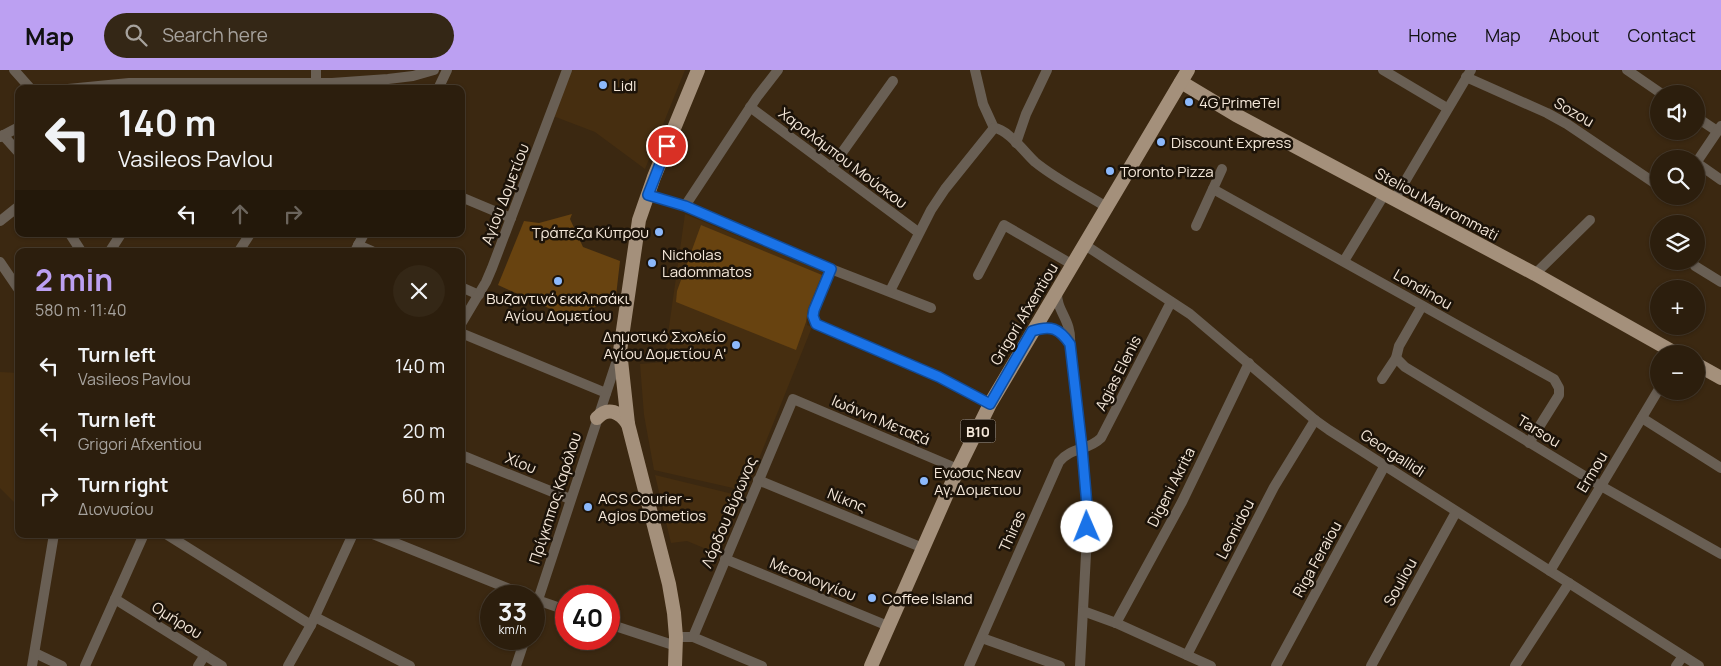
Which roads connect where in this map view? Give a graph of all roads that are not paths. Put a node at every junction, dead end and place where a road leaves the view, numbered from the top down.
1 (14, 70) edge
2 (316, 70) edge
3 (434, 70) edge
4 (447, 70) edge
5 (567, 70) edge
6 (698, 70) edge
7 (778, 70) edge
8 (975, 70) edge
9 (1047, 70) edge
10 (1382, 70) edge
11 (1627, 70) edge
12 (1468, 74) edge
13 (1185, 76) edge
14 (894, 81) dead end
15 (316, 83) junction
16 (27, 85) edge
17 (251, 85) edge
18 (327, 85) edge
19 (341, 85) edge
20 (440, 85) edge
21 (1650, 86) edge
22 (750, 107) junction
23 (1447, 108) junction
24 (1705, 122) edge
25 (994, 128) junction
26 (15, 129) edge
27 (1719, 129) edge
28 (1, 136) edge
29 (1016, 143) junction
30 (15, 149) edge
31 (1705, 150) edge
32 (831, 168) junction
33 (1222, 169) dead end
34 (1705, 169) edge
35 (1650, 180) edge
36 (1721, 180) edge
37 (1213, 189) junction
38 (648, 195) junction
39 (1389, 197) junction
40 (465, 199) edge
41 (685, 206) junction
42 (1108, 208) junction
43 (15, 209) edge
44 (511, 218) junction
45 (1590, 220) dead end
46 (0, 221) edge
47 (1196, 226) dead end
48 (918, 232) junction
49 (72, 237) edge
50 (120, 237) edge
51 (248, 237) edge
52 (362, 237) edge
53 (1084, 245) junction
54 (79, 248) edge
55 (112, 248) edge
56 (241, 248) edge
57 (356, 248) edge
58 (1344, 261) junction
59 (0, 262) edge
60 (1073, 264) junction
61 (831, 269) junction
62 (1702, 270) edge
63 (1535, 274) junction
64 (978, 275) dead end
65 (1721, 282) edge
66 (15, 284) edge
67 (465, 290) edge
68 (1057, 290) junction
69 (890, 291) junction
70 (479, 295) junction
71 (1171, 302) junction
72 (1422, 306) junction
73 (931, 308) dead end
74 (465, 318) edge
75 (1032, 331) junction
76 (465, 335) edge
77 (1070, 344) junction
78 (1662, 345) edge
79 (620, 351) junction
80 (1396, 358) junction
81 (1248, 363) junction
82 (1705, 369) edge
83 (1721, 378) edge
84 (1382, 379) dead end
85 (606, 393) junction
86 (792, 399) joint
87 (1653, 400) edge
88 (990, 404) junction
89 (597, 418) junction
90 (1642, 418) junction
91 (1315, 420) junction
92 (628, 424) junction
93 (1529, 443) junction
94 (1082, 448) junction
95 (465, 457) edge
96 (1385, 465) junction
97 (1721, 468) edge
98 (958, 469) junction
99 (758, 480) junction
100 (1601, 486) junction
101 (570, 499) junction
102 (1456, 512) junction
103 (53, 538) edge
104 (142, 538) edge
105 (178, 538) edge
106 (351, 538) edge
107 (383, 538) edge
108 (923, 548) junction
109 (1721, 554) edge
110 (725, 559) junction
111 (1550, 571) junction
112 (1568, 583) junction
113 (500, 585) edge
114 (541, 585) edge
115 (115, 599) junction
116 (1084, 611) junction
117 (313, 621) junction
118 (1116, 623) junction
119 (888, 626) junction
120 (620, 627) edge
121 (693, 637) junction
122 (982, 638) junction
123 (676, 641) junction
124 (521, 650) edge
125 (34, 653) junction
126 (205, 655) junction
127 (1187, 655) junction
128 (1683, 656) junction
129 (32, 666) edge
130 (62, 666) edge
131 (85, 666) edge
132 (198, 666) edge
133 (222, 666) edge
134 (288, 666) edge
135 (409, 666) edge
136 (516, 666) edge
137 (675, 666) edge
138 (762, 666) edge
139 (871, 666) edge
140 (969, 666) edge
141 (1060, 666) edge
142 (1080, 666) edge
143 (1211, 666) edge
144 (1276, 666) edge
145 (1371, 666) edge
146 (1515, 666) edge
147 (1676, 666) edge
148 (1699, 666) edge

1 - 16 street
2 - 15 street
3 - 19 street
4 - 20 street
5 - 44 street, Αγίου Δομετίου
6 - 38 main road
7 - 22 street
8 - 25 street
9 - 29 street
10 - 23 street
11 - 21 street
12 - 23 street
12 - 35 street, Sozou
13 - 39 main road, Steliou Mavrommati
13 - 42 main road, Grigori Afxentiou / B10
14 - 32 street
15 - 17 street
15 - 18 street
22 - 32 street, Χαραλάμπου Μούσκου
22 - 41 street
23 - 39 street
24 - 27 street
25 - 29 street
25 - 48 street
26 - 28 street
27 - 31 street
28 - 30 street
29 - 42 street
32 - 48 street, Χαραλάμπου Μούσκου
33 - 37 street
34 - 36 street
37 - 47 street
37 - 58 street, Londinou
38 - 41 street
38 - 79 main road
39 - 58 street
39 - 63 main road, Steliou Mavrommati
40 - 44 street
41 - 61 street
42 - 53 main road, Grigori Afxentiou / B10
43 - 46 street
44 - 70 street, Αγίου Δομετίου
45 - 63 street
48 - 69 street
49 - 54 street
50 - 55 street
51 - 56 street
52 - 57 street
53 - 60 main road, Grigori Afxentiou / B10
53 - 71 street, Georgallidi
58 - 72 street, Londinou
59 - 66 street
60 - 64 street
60 - 68 main road, Grigori Afxentiou / B10
61 - 69 street
61 - 88 street
62 - 65 street
63 - 78 main road, Steliou Mavrommati
67 - 70 street
68 - 75 main road, Grigori Afxentiou / B10
68 - 77 street
69 - 73 street
70 - 74 street, Αγίου Δομετίου
71 - 81 street, Georgallidi
71 - 94 street, Agias Elenis
72 - 80 street
72 - 93 street, Londinou
75 - 77 street
75 - 88 main road, Grigori Afxentiou / B10
76 - 85 street
77 - 94 street
79 - 85 street, Πρίγκηπος Καρόλου
79 - 92 main road
80 - 84 street
80 - 93 street, Tarsou
81 - 91 street, Georgallidi
81 - 118 street, Digeni Akrita
82 - 83 main road
85 - 89 street, Πρίγκηπος Καρόλου
86 - 98 street, Ιωάννη Μεταξά
86 - 99 street, Λόρδου Βύρωνος
87 - 90 street, Ermou
88 - 98 main road, Grigori Afxentiou / B10
89 - 92 main road
89 - 101 street, Πρίγκηπος Καρόλου
90 - 97 street
90 - 100 street, Ermou
91 - 96 street, Georgallidi
91 - 127 street, Leonidou
92 - 123 main road
93 - 100 street, Tarsou
94 - 116 street
94 - 122 street, Thiras
95 - 101 street, Χίου
96 - 102 street, Georgallidi
96 - 144 street, Riga Feraiou
98 - 108 main road, Grigori Afxentiou / B10
99 - 108 street, Νίκης
99 - 110 street, Λόρδου Βύρωνος
100 - 109 street, Tarsou
100 - 111 street, Ermou
101 - 114 street, Πρίγκηπος Καρόλου
102 - 111 street, Georgallidi
102 - 145 street, Souliou
103 - 125 street
104 - 115 street
105 - 117 street
106 - 117 street
107 - 113 street
108 - 119 main road, Grigori Afxentiou / B10
110 - 119 street, Μεσολογγίου
110 - 121 street, Λόρδου Βύρωνος
111 - 112 street, Georgallidi
112 - 128 street, Georgallidi
112 - 146 street
115 - 126 street, Ομήρου
115 - 131 street
116 - 118 street
116 - 142 street
117 - 134 street
117 - 135 street
118 - 127 street
119 - 139 main road, Grigori Afxentiou / B10
120 - 123 street
121 - 123 street
121 - 138 street
122 - 140 street, Thiras
122 - 141 street
123 - 137 main road
124 - 136 street
125 - 129 street
125 - 130 street
126 - 132 street
126 - 133 street, Ομήρου
127 - 143 street
128 - 147 street
128 - 148 street, Georgallidi

